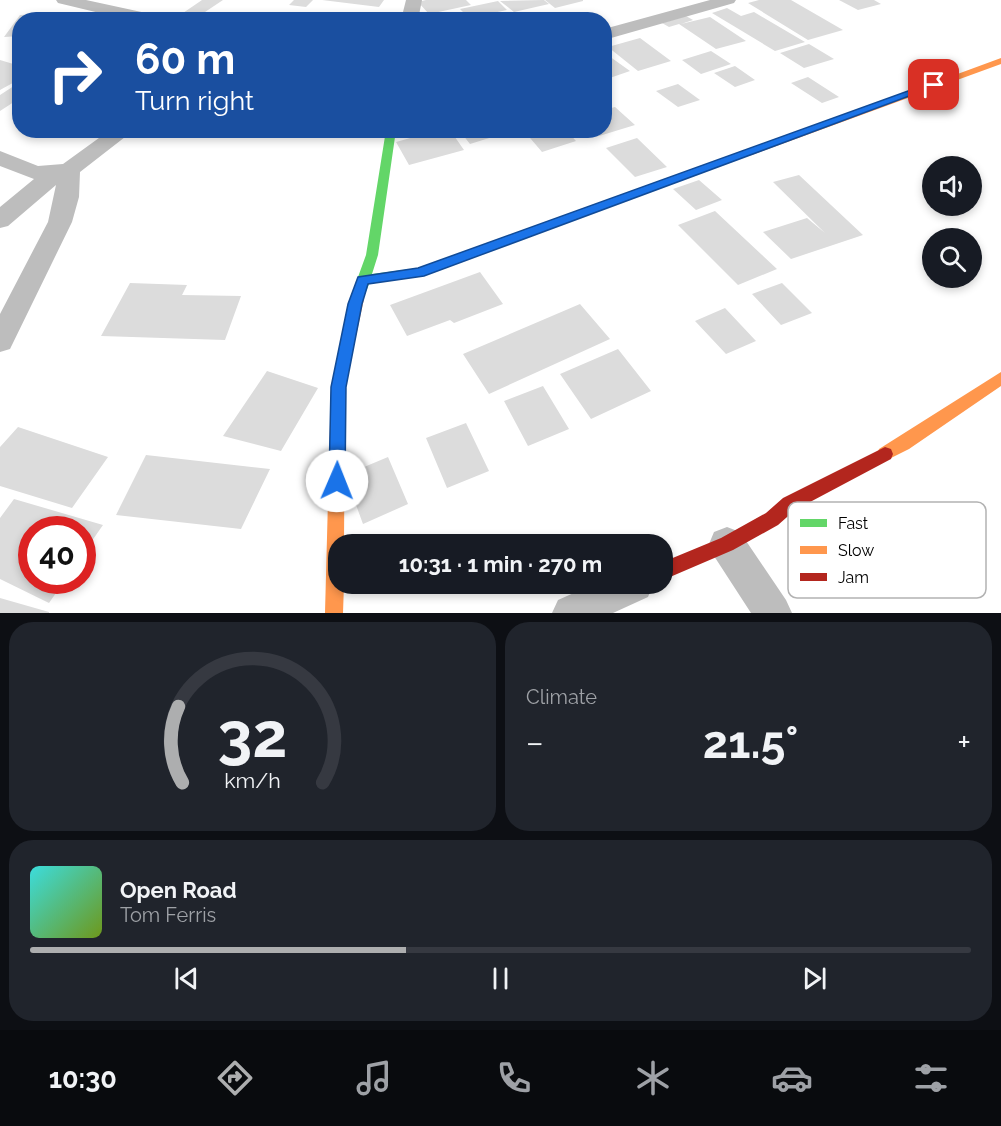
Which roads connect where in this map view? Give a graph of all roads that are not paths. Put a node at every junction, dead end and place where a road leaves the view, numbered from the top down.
1 (64, 0) edge
2 (728, 0) edge
3 (118, 12) edge
4 (612, 32) edge
5 (1001, 61) edge
6 (113, 138) edge
7 (390, 138) edge
8 (0, 159) edge
9 (69, 170) junction
10 (38, 180) junction
11 (0, 220) edge
12 (363, 280) junction
13 (0, 340) edge
14 (1001, 378) edge
15 (793, 502) edge
16 (788, 505) edge
17 (727, 544) junction
18 (673, 567) edge
19 (613, 594) edge
20 (334, 613) edge
21 (571, 613) edge
22 (773, 613) edge

1 - 3 street
2 - 4 street
5 - 12 street
6 - 9 street
7 - 12 street
8 - 10 street
9 - 10 street
9 - 13 street
10 - 11 street
12 - 20 street
14 - 15 street
16 - 17 street
17 - 18 street
17 - 22 street
19 - 21 street

